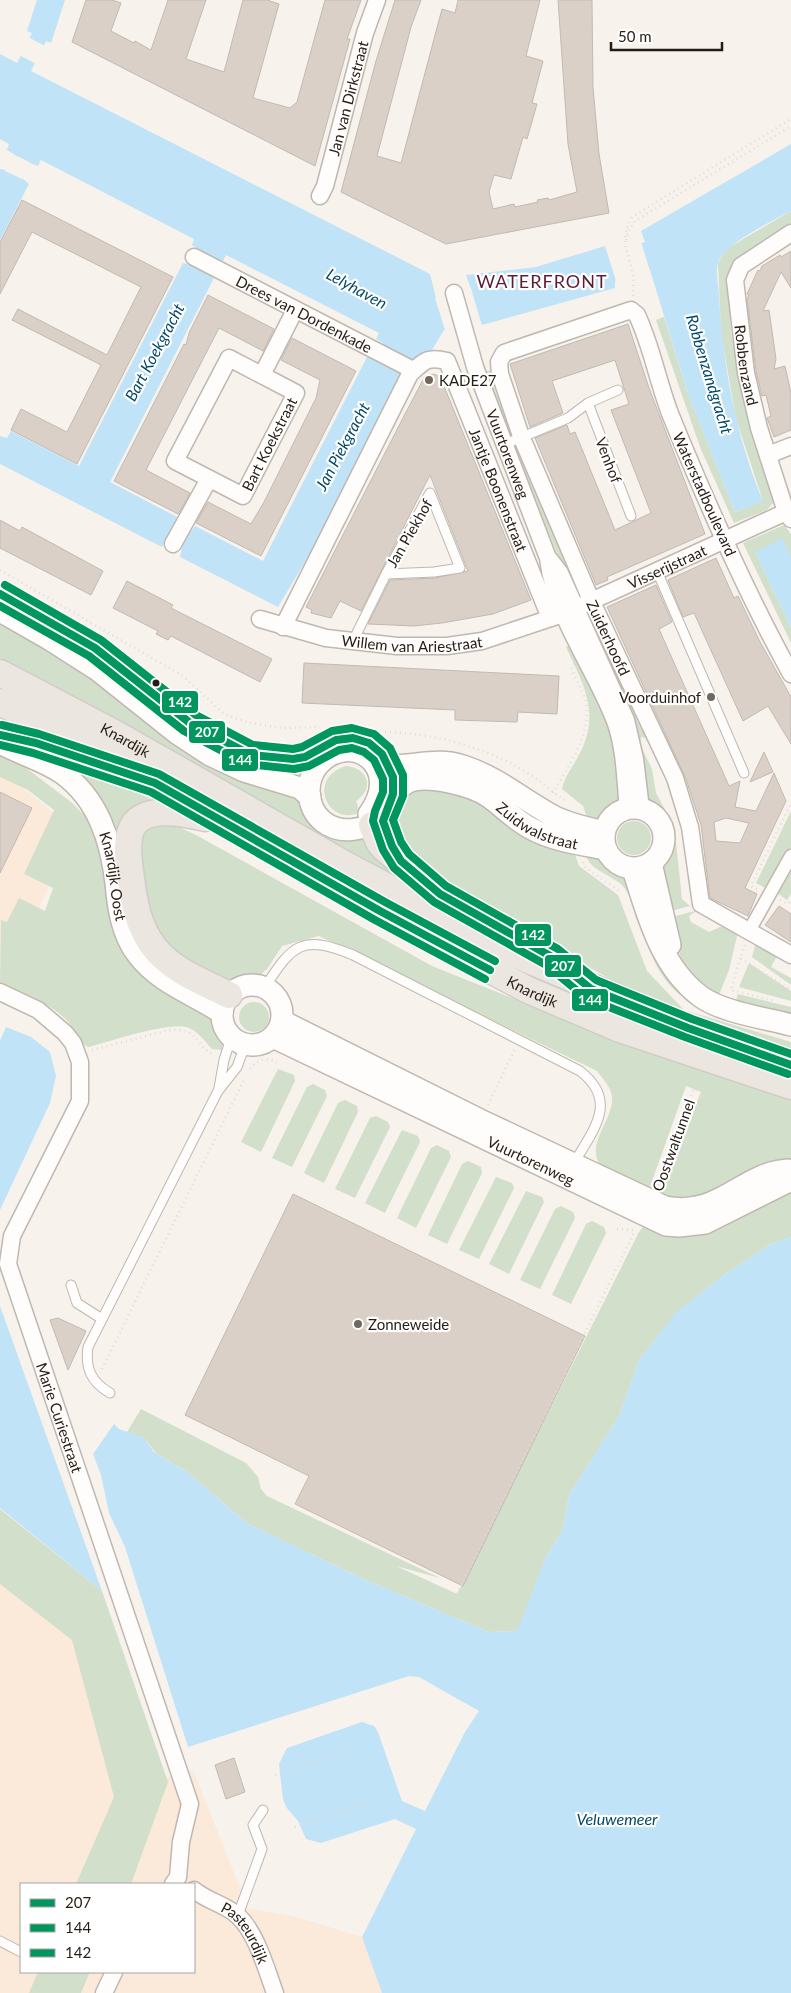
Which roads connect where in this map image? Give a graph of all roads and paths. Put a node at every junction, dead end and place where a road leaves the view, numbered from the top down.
1 (377, 0) edge
2 (791, 119) edge
3 (791, 126) edge
4 (320, 196) dead end
5 (791, 233) edge
6 (624, 247) junction
7 (194, 257) dead end
8 (454, 293) dead end
9 (296, 310) junction
10 (631, 310) junction
11 (413, 370) junction
12 (262, 375) junction
13 (618, 390) dead end
14 (588, 403) junction
15 (521, 436) junction
16 (505, 444) junction
17 (791, 446) edge
18 (768, 455) junction
19 (209, 479) junction
20 (631, 516) dead end
21 (789, 516) edge
22 (725, 541) junction
23 (173, 544) dead end
24 (0, 570) edge
25 (657, 571) junction
26 (386, 574) junction
27 (0, 594) edge
28 (591, 600) junction
29 (0, 611) edge
30 (563, 613) junction
31 (260, 619) dead end
32 (283, 627) junction
33 (354, 641) junction
34 (567, 659) dead end
35 (0, 673) edge
36 (791, 674) edge
37 (0, 702) edge
38 (324, 727) dead end
39 (379, 732) dead end
40 (0, 735) edge
41 (0, 743) edge
42 (317, 757) junction
43 (382, 762) junction
44 (744, 773) dead end
45 (155, 783) junction
46 (310, 797) junction
47 (634, 809) junction
48 (383, 811) junction
49 (223, 822) junction
50 (604, 840) junction
51 (791, 856) edge
52 (642, 866) junction
53 (749, 931) junction
54 (791, 955) edge
55 (740, 958) junction
56 (265, 987) junction
57 (591, 989) junction
58 (791, 990) edge
59 (0, 992) edge
60 (783, 1003) dead end
61 (226, 1004) junction
62 (791, 1025) edge
63 (278, 1029) junction
64 (238, 1041) junction
65 (520, 1041) junction
66 (78, 1053) junction
67 (224, 1060) junction
68 (277, 1062) dead end
69 (791, 1065) edge
70 (237, 1066) junction
71 (248, 1070) junction
72 (791, 1086) edge
73 (694, 1088) dead end
74 (218, 1091) junction
75 (480, 1120) junction
76 (791, 1170) edge
77 (570, 1171) junction
78 (791, 1180) edge
79 (652, 1202) junction
80 (635, 1231) dead end
81 (71, 1284) dead end
82 (102, 1319) junction
83 (95, 1382) junction
84 (110, 1393) dead end
85 (457, 1594) dead end
86 (362, 1747) dead end
87 (275, 1775) dead end
88 (377, 1800) dead end
89 (263, 1810) dead end
90 (295, 1826) dead end
91 (179, 1882) edge
92 (195, 1891) edge
93 (238, 1915) junction
94 (0, 1941) edge
95 (20, 1951) edge
96 (114, 1973) edge
97 (104, 1993) edge
98 (275, 1993) edge

1 - 4 street, Jan van Dirkstraat
2 - 6 path
3 - 6 path
5 - 18 street, Robbenzand
6 - 10 path
7 - 9 street, Drees van Dordenkade
8 - 16 street, Vuurtorenweg
9 - 11 street, Drees van Dordenkade
9 - 12 street
10 - 15 street
10 - 22 street, Waterstadboulevard
11 - 30 street, Jantje Boonenstraat
11 - 32 street
12 - 19 street, Bart Koekstraat
12 - 19 street, Bart Koekstraat
13 - 14 lane
14 - 15 lane
14 - 20 lane, Venhof
15 - 16 lane
15 - 28 street, Zuiderhoofd
16 - 30 street, Vuurtorenweg
17 - 18 street
18 - 21 street, Robbenzand
19 - 23 street
21 - 22 street, Visserijstraat
22 - 25 street, Visserijstraat
22 - 36 street, Waterstadboulevard
24 - 38 path
25 - 28 street, Visserijstraat
25 - 44 lane
26 - 26 lane, Jan Piekhof
26 - 33 lane, Jan Piekhof
27 - 42 street
28 - 30 street, Visserijstraat
28 - 53 street, Zuiderhoofd
29 - 46 street
30 - 33 street, Willem van Ariestraat
30 - 47 street, Vuurtorenweg
31 - 32 street, Willem van Ariestraat
32 - 33 street, Willem van Ariestraat
34 - 39 path
35 - 57 main road, Knardijk
37 - 45 main road, Knardijk
40 - 45 main road
41 - 61 street, Knardijk Oost
42 - 43 street
42 - 46 street
43 - 48 street
43 - 48 street
43 - 50 street, Zuidwalstraat
45 - 49 main road, Knardijk
46 - 48 street, Zuidwalstraat
47 - 50 street
47 - 52 street
48 - 50 street, Zuidwalstraat
48 - 57 main road
49 - 61 main road
49 - 72 main road, Knardijk
50 - 52 street
51 - 53 street
52 - 62 street
53 - 54 street
53 - 55 path
55 - 58 path
55 - 60 path
56 - 61 street
56 - 63 street
56 - 65 lane
57 - 69 main road, Knardijk
59 - 66 street
61 - 64 street
63 - 64 street
63 - 75 street, Vuurtorenweg
63 - 77 street, Vuurtorenweg
64 - 67 lane
64 - 70 lane
65 - 75 path
65 - 77 lane
66 - 67 path
66 - 91 street, Marie Curiestraat
67 - 74 lane
68 - 71 path
70 - 71 path
70 - 74 lane
71 - 83 path
73 - 79 path, Oostwaltunnel
74 - 82 lane
75 - 77 street, Vuurtorenweg
76 - 79 street, Vuurtorenweg
77 - 78 street, Vuurtorenweg
77 - 79 street, Vuurtorenweg
80 - 85 path
81 - 82 lane
82 - 83 lane
83 - 84 lane
86 - 87 path
88 - 90 path
89 - 93 lane
92 - 93 street, Pasteurdijk
93 - 98 street, Pasteurdijk
94 - 95 lane
96 - 97 street

